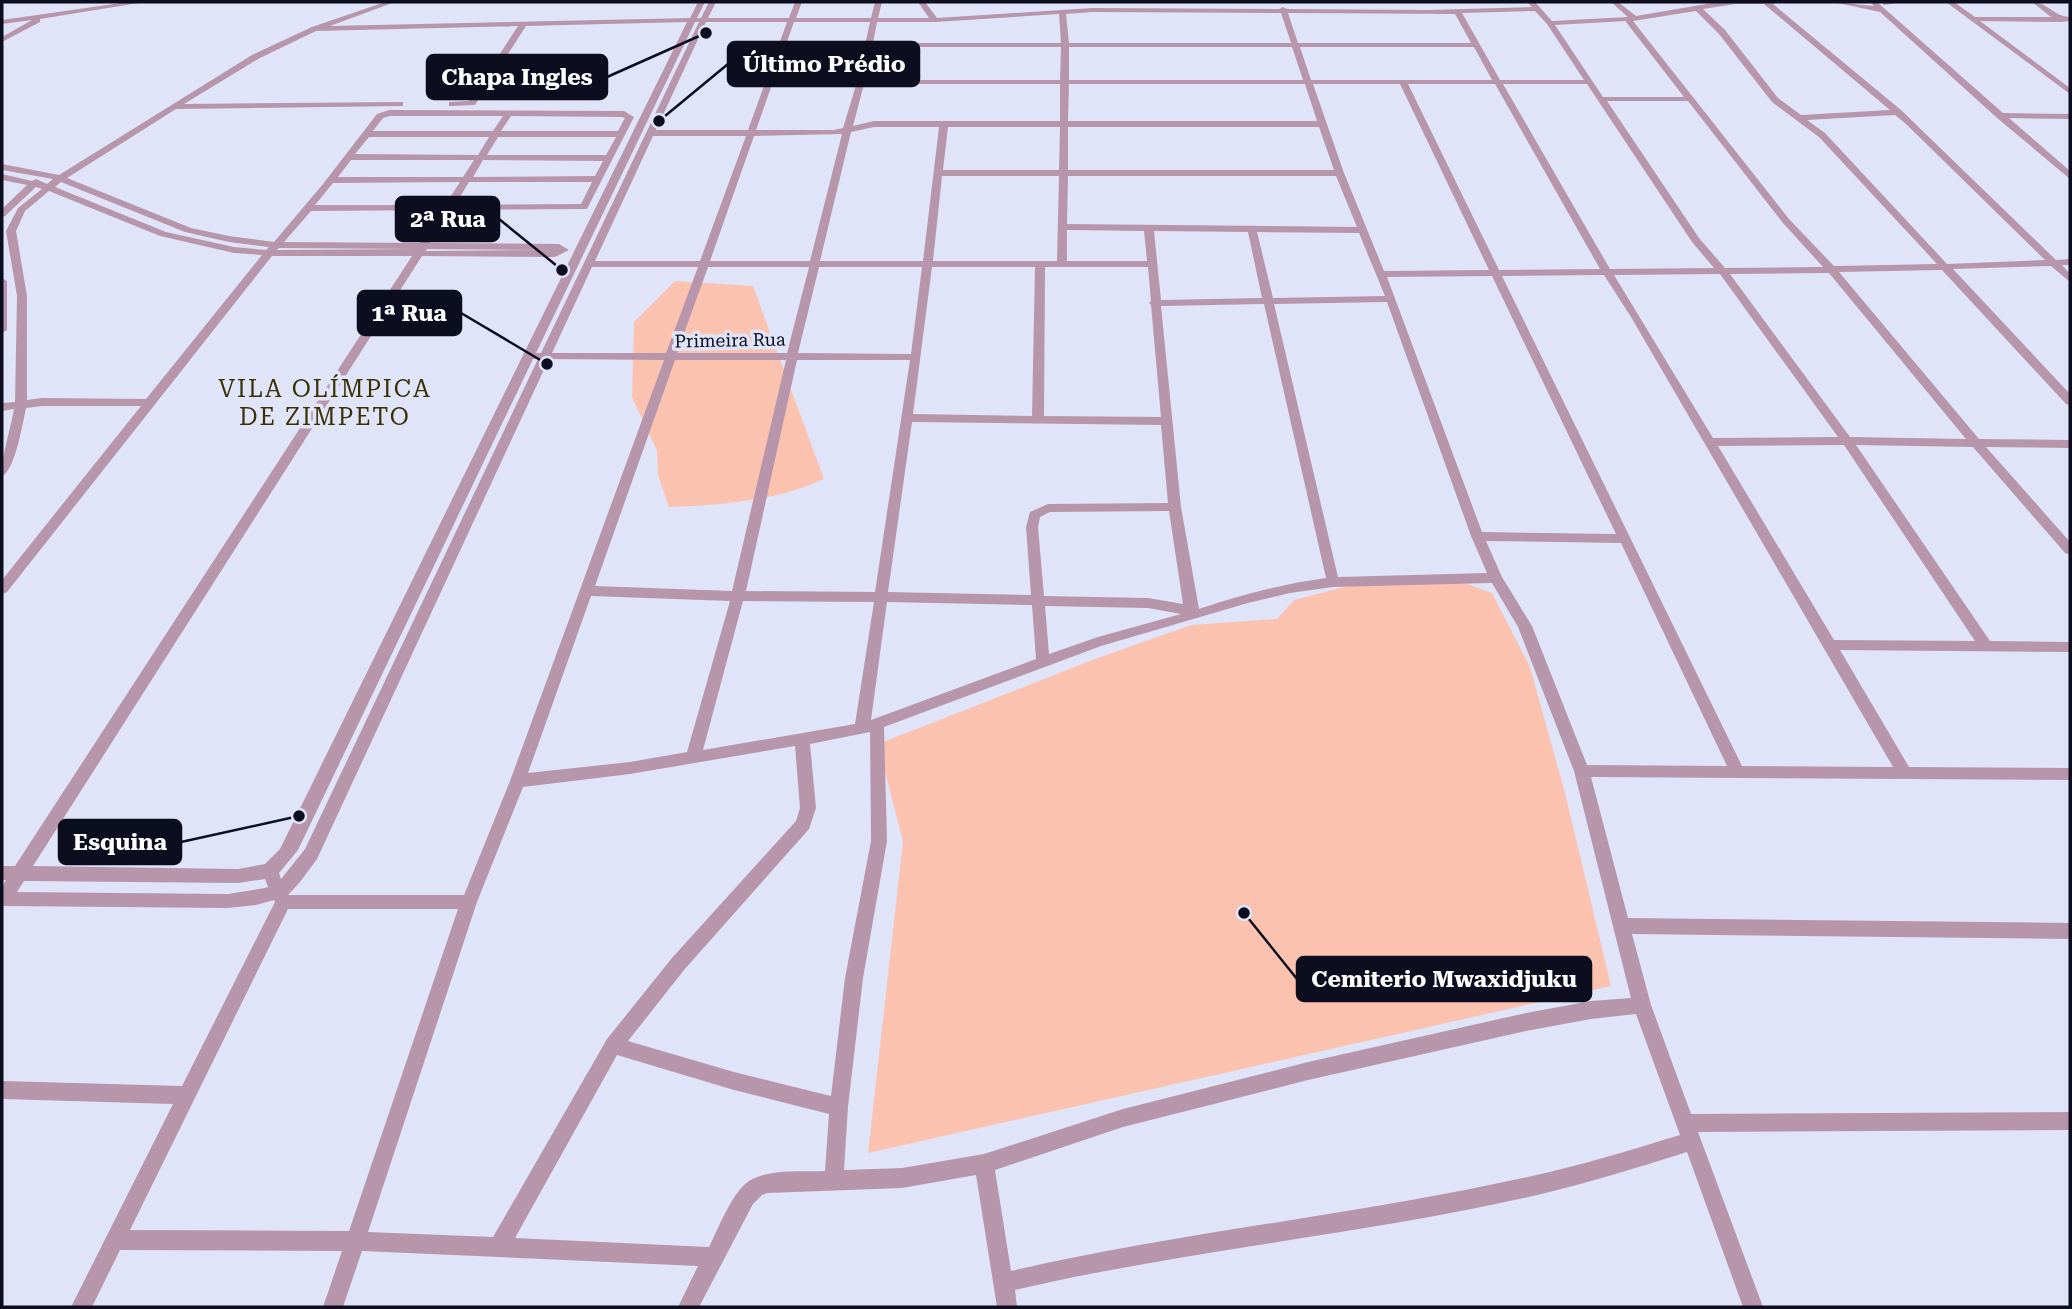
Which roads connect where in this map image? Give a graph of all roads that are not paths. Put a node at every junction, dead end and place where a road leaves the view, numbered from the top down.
1 (141, 2) edge
2 (373, 2) edge
3 (391, 2) edge
4 (701, 2) edge
5 (712, 2) edge
6 (798, 2) edge
7 (878, 2) edge
8 (921, 2) edge
9 (1333, 2) edge
10 (1389, 2) edge
11 (1422, 2) edge
12 (1614, 2) edge
13 (1662, 2) edge
14 (1720, 2) edge
15 (1766, 2) edge
16 (1773, 2) edge
17 (1836, 2) edge
18 (1900, 2) edge
19 (1950, 2) edge
20 (2035, 2) edge
21 (1304, 4) edge
22 (1881, 4) edge
23 (1534, 5) edge
24 (1090, 6) edge
25 (1181, 6) edge
26 (1245, 6) edge
27 (1283, 9) junction
28 (1698, 9) junction
29 (1062, 11) junction
30 (1457, 11) junction
31 (1681, 11) junction
32 (1395, 12) junction
33 (1429, 12) junction
34 (41, 16) junction
35 (1631, 19) junction
36 (1975, 19) junction
37 (2059, 19) junction
38 (2070, 19) edge
39 (692, 20) junction
40 (704, 20) junction
41 (934, 20) junction
42 (792, 21) junction
43 (2, 22) edge
44 (875, 22) junction
45 (1550, 23) junction
46 (523, 25) junction
47 (2070, 27) edge
48 (315, 29) junction
49 (2, 40) edge
50 (1065, 44) junction
51 (1294, 44) junction
52 (1476, 44) junction
53 (869, 45) junction
54 (1064, 81) junction
55 (862, 82) junction
56 (1309, 82) junction
57 (1403, 82) junction
58 (1497, 82) junction
59 (1589, 82) junction
60 (2070, 92) edge
61 (1602, 99) junction
62 (1690, 99) junction
63 (173, 107) junction
64 (509, 113) junction
65 (1898, 113) junction
66 (1999, 115) junction
67 (2070, 116) edge
68 (1798, 118) junction
69 (1065, 123) junction
70 (944, 124) junction
71 (1323, 124) junction
72 (847, 131) junction
73 (650, 133) junction
74 (366, 134) junction
75 (495, 134) junction
76 (623, 134) junction
77 (752, 134) junction
78 (348, 157) junction
79 (610, 158) junction
80 (479, 159) junction
81 (2, 167) edge
82 (940, 173) junction
83 (1062, 173) junction
84 (1339, 173) junction
85 (2070, 176) edge
86 (2, 177) edge
87 (60, 178) junction
88 (600, 179) junction
89 (332, 180) junction
90 (465, 180) junction
91 (47, 181) junction
92 (33, 184) junction
93 (306, 208) junction
94 (447, 208) junction
95 (2, 215) edge
96 (1063, 227) junction
97 (1149, 229) junction
98 (1252, 230) junction
99 (1362, 230) junction
100 (273, 249) junction
101 (419, 251) junction
102 (2053, 262) junction
103 (2070, 262) edge
104 (705, 263) junction
105 (816, 263) junction
106 (587, 264) junction
107 (926, 264) junction
108 (1150, 264) junction
109 (1041, 265) junction
110 (1062, 265) junction
111 (1947, 267) junction
112 (1831, 269) junction
113 (1722, 270) junction
114 (1608, 272) junction
115 (1381, 274) junction
116 (1496, 274) junction
117 (2070, 279) edge
118 (2, 281) edge
119 (1391, 299) junction
120 (1154, 303) junction
121 (1268, 303) junction
122 (2, 330) edge
123 (528, 355) junction
124 (544, 356) junction
125 (792, 356) junction
126 (916, 357) junction
127 (670, 358) junction
128 (2070, 401) edge
129 (151, 402) junction
130 (22, 403) junction
131 (2, 407) edge
132 (907, 418) junction
133 (1038, 419) junction
134 (1167, 421) junction
135 (1847, 441) junction
136 (1710, 442) junction
137 (1977, 444) junction
138 (2070, 444) edge
139 (2, 472) edge
140 (1175, 507) junction
141 (2064, 535) edge
142 (1477, 536) junction
143 (1625, 539) junction
144 (2070, 550) edge
145 (1496, 578) junction
146 (1333, 582) junction
147 (2, 589) edge
148 (588, 592) junction
149 (738, 596) junction
150 (881, 597) junction
151 (1037, 599) junction
152 (1193, 614) junction
153 (1829, 645) junction
154 (1986, 645) junction
155 (2070, 647) edge
156 (1044, 664) junction
157 (870, 727) junction
158 (802, 740) junction
159 (693, 758) junction
160 (1582, 771) junction
161 (1738, 772) junction
162 (1905, 773) junction
163 (2070, 774) edge
164 (518, 781) junction
165 (270, 871) junction
166 (2, 873) edge
167 (18, 873) junction
168 (281, 897) junction
169 (2, 899) edge
170 (469, 902) junction
171 (1623, 926) junction
172 (2070, 931) edge
173 (1642, 1005) junction
174 (613, 1045) junction
175 (2, 1090) edge
176 (187, 1095) junction
177 (839, 1107) junction
178 (2070, 1121) edge
179 (1690, 1132) junction
180 (984, 1164) junction
181 (834, 1181) junction
182 (114, 1240) junction
183 (355, 1241) junction
184 (499, 1247) junction
185 (716, 1257) junction
186 (1002, 1283) junction
187 (81, 1307) edge
188 (333, 1307) edge
189 (688, 1307) edge
190 (1007, 1307) edge
191 (1753, 1307) edge

1 - 34 street
2 - 91 street
3 - 48 street
4 - 39 street
5 - 40 street
6 - 42 street
7 - 44 street
8 - 41 street
9 - 21 street
10 - 32 street
11 - 33 street
12 - 35 street
13 - 31 street
14 - 15 street
14 - 28 street
15 - 16 street
15 - 65 street
17 - 22 street
18 - 22 street
19 - 36 street
20 - 37 street
21 - 27 street
21 - 32 street
22 - 66 street
23 - 30 street
23 - 45 street
24 - 25 street
24 - 29 street
25 - 26 street
26 - 27 street
27 - 51 street
28 - 31 street
28 - 68 street
29 - 41 street
29 - 50 street
30 - 33 street
30 - 52 street
31 - 35 street
32 - 33 street
34 - 43 street
34 - 49 street
35 - 45 street
35 - 62 street
36 - 37 street
36 - 60 street
37 - 38 street
37 - 47 street
39 - 40 street
39 - 46 street
39 - 123 street
40 - 42 street
40 - 73 street
41 - 44 street
42 - 44 street
42 - 77 street
44 - 53 street
45 - 59 street
46 - 48 street
46 - 63 street
48 - 63 street
50 - 51 street
50 - 53 street
50 - 54 street
51 - 52 street
51 - 56 street
52 - 58 street
53 - 55 street
54 - 55 street
54 - 56 street
54 - 69 street
55 - 72 street
56 - 57 street
56 - 71 street
57 - 58 street
57 - 116 street
58 - 59 street
58 - 114 street
59 - 61 street
61 - 62 street
61 - 113 street
62 - 112 street
63 - 87 street
64 - 74 street
64 - 75 street
64 - 76 street
65 - 68 street
65 - 102 street
66 - 67 street
66 - 85 street
68 - 111 street
69 - 70 street
69 - 71 street
69 - 83 street
70 - 72 street
70 - 82 street
71 - 84 street
72 - 77 street
72 - 105 street
73 - 77 street
73 - 106 street
74 - 75 street
74 - 78 street
75 - 76 street
75 - 80 street
76 - 79 street
77 - 104 street
78 - 80 street
78 - 89 street
79 - 80 street
79 - 88 street
80 - 90 street
81 - 91 street
82 - 83 street
82 - 107 street
83 - 84 street
83 - 96 street
84 - 99 street
86 - 92 street
87 - 91 street
87 - 100 street
88 - 90 street
88 - 94 street
89 - 90 street
89 - 93 street
90 - 94 street
91 - 92 street
91 - 100 street
91 - 130 street
92 - 95 street
93 - 94 street
93 - 100 street
94 - 101 street
96 - 97 street
96 - 110 street
97 - 98 street
97 - 108 street
98 - 99 street
98 - 121 street
99 - 115 street
100 - 101 street
100 - 129 street
101 - 101 street
101 - 167 street
102 - 103 street
102 - 111 street
102 - 117 street
104 - 105 street
104 - 106 street
104 - 127 street
105 - 107 street
105 - 125 street
106 - 124 street
107 - 109 street
107 - 126 street
108 - 110 street
108 - 120 street
109 - 110 street
109 - 133 street
111 - 112 street
111 - 128 street
112 - 113 street
112 - 137 street
113 - 114 street
113 - 135 street
114 - 116 street
114 - 136 street
115 - 116 street
115 - 119 street
116 - 143 street
118 - 122 street
119 - 121 street
119 - 142 street
120 - 121 street
120 - 134 street
121 - 146 street
123 - 124 street, Primeira Rua
123 - 165 street
124 - 127 street, Primeira Rua
124 - 168 street
125 - 126 street, Primeira Rua
125 - 127 street, Primeira Rua
125 - 149 street
126 - 132 street
127 - 148 street
129 - 130 street
129 - 147 street
130 - 131 street
130 - 139 street
132 - 133 street
132 - 150 street
133 - 134 street
134 - 140 street
135 - 136 street
135 - 137 street
135 - 154 street
136 - 153 street
137 - 138 street
137 - 141 street
140 - 151 street
140 - 152 street
141 - 144 street
142 - 143 street
142 - 145 street
143 - 161 street
145 - 146 street
145 - 160 street
146 - 152 street
148 - 149 street
148 - 164 street
149 - 150 street
149 - 159 street
150 - 151 street
150 - 157 street
151 - 152 street
151 - 156 street
152 - 156 street
153 - 154 street
153 - 162 street
154 - 155 street
156 - 157 street
157 - 158 street
157 - 177 street
158 - 159 street
158 - 174 street
159 - 164 street
160 - 161 street
160 - 171 street
161 - 162 street
162 - 163 street
164 - 170 street
165 - 167 street
165 - 168 street
166 - 167 street
167 - 169 street
168 - 169 street
168 - 170 street
168 - 176 street
170 - 183 street
171 - 172 street
171 - 173 street
173 - 179 street
173 - 180 street
174 - 177 street
174 - 184 street
175 - 176 street
176 - 182 street
177 - 181 street
178 - 179 street
179 - 186 street
179 - 191 street
180 - 181 street
180 - 186 street
181 - 185 street
182 - 183 street
182 - 187 street
183 - 184 street
183 - 188 street
184 - 185 street
185 - 189 street
186 - 190 street

